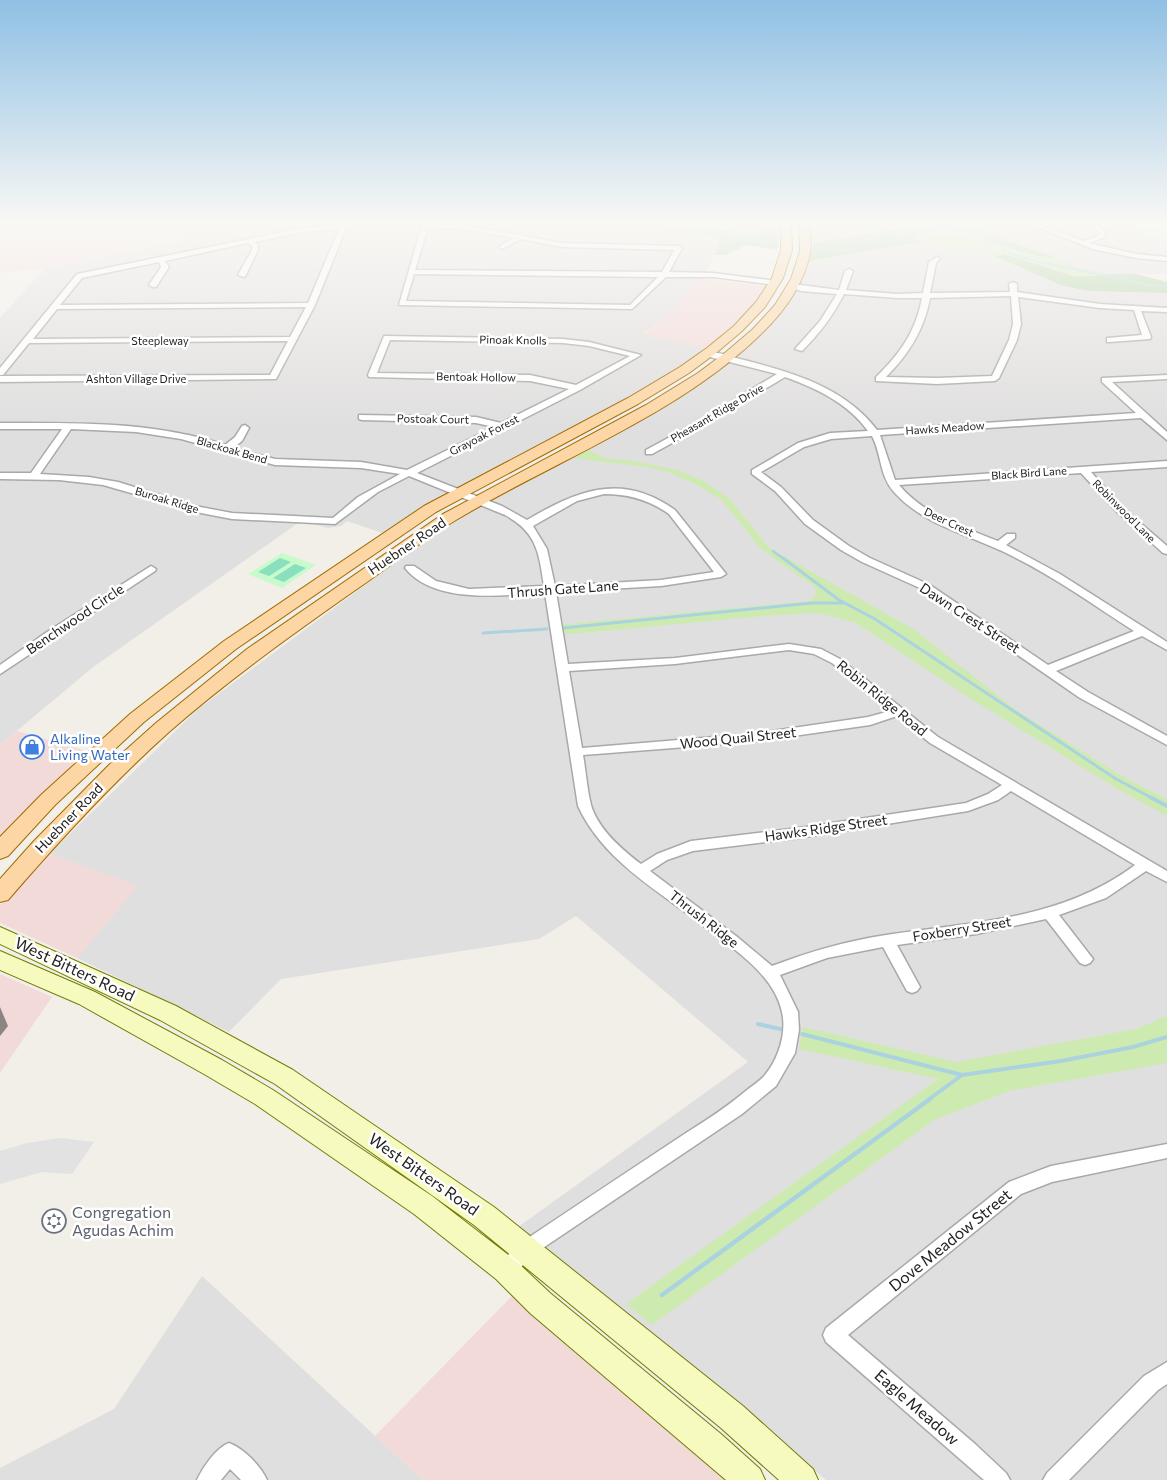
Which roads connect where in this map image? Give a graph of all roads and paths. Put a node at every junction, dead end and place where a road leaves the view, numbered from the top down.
1 (69, 290) edge
2 (317, 290) edge
3 (406, 290) edge
4 (649, 290) edge
5 (768, 290) edge
6 (791, 290) edge
7 (815, 290) edge
8 (927, 290) edge
9 (1014, 290) edge
10 (841, 292) junction
11 (1015, 294) junction
12 (926, 296) junction
13 (311, 305) junction
14 (55, 307) junction
15 (1137, 309) junction
16 (1167, 310) edge
17 (293, 339) junction
18 (1110, 340) dead end
19 (26, 341) junction
20 (799, 348) dead end
21 (709, 354) junction
22 (637, 355) joint
23 (728, 358) junction
24 (0, 374) edge
25 (784, 374) junction
26 (372, 375) joint
27 (1167, 377) edge
28 (0, 379) edge
29 (577, 388) junction
30 (1144, 415) junction
31 (362, 418) dead end
32 (0, 426) edge
33 (68, 426) junction
34 (503, 426) junction
35 (1156, 426) junction
36 (1167, 426) edge
37 (245, 428) dead end
38 (874, 433) junction
39 (1167, 437) edge
40 (227, 448) junction
41 (649, 452) dead end
42 (1167, 464) edge
43 (1083, 469) junction
44 (755, 472) joint
45 (409, 473) junction
46 (0, 476) edge
47 (34, 476) junction
48 (94, 480) junction
49 (892, 483) junction
50 (85, 488) dead end
51 (461, 492) junction
52 (480, 500) junction
53 (335, 522) joint
54 (526, 525) junction
55 (1011, 536) dead end
56 (1000, 545) junction
57 (1167, 552) edge
58 (410, 568) dead end
59 (151, 569) dead end
60 (549, 590) junction
61 (1143, 632) junction
62 (1167, 647) edge
63 (562, 668) junction
64 (0, 670) edge
65 (1047, 670) junction
66 (154, 706) junction
67 (898, 712) junction
68 (177, 716) junction
69 (1167, 741) edge
70 (576, 752) junction
71 (1010, 786) junction
72 (0, 851) edge
73 (1145, 864) junction
74 (640, 870) junction
75 (1167, 877) edge
76 (0, 894) edge
77 (1049, 913) junction
78 (0, 935) edge
79 (887, 940) junction
80 (1085, 959) dead end
81 (0, 960) edge
82 (770, 973) junction
83 (912, 987) dead end
84 (168, 1013) junction
85 (147, 1030) junction
86 (1167, 1151) edge
87 (515, 1260) junction
88 (833, 1335) joint
89 (1167, 1372) edge
90 (208, 1480) edge
91 (256, 1480) edge
92 (749, 1480) edge
93 (802, 1480) edge
94 (999, 1480) edge
95 (1054, 1480) edge

1 - 14 street
2 - 13 street
3 - 4 street
5 - 21 main road, Huebner Road
6 - 23 main road, Huebner Road
7 - 10 street
8 - 12 street
9 - 11 street
10 - 12 street
10 - 20 street
11 - 12 street
11 - 12 street
11 - 15 street
13 - 14 street
13 - 17 street
14 - 19 street
15 - 16 street
15 - 18 street
17 - 19 street, Steepleway
17 - 28 street, Ashton Village Drive
19 - 24 street
21 - 23 street, Deer Crest
21 - 51 main road, Huebner Road
22 - 26 street, Pinoak Knolls
22 - 29 street, Grayoak Forest
23 - 25 street, Deer Crest
23 - 52 main road, Huebner Road
25 - 38 street, Deer Crest
25 - 41 street, Pheasant Ridge Drive
26 - 29 street, Bentoak Hollow
27 - 30 street
29 - 34 street, Grayoak Forest
30 - 35 street
30 - 38 street, Hawks Meadow
31 - 34 street, Postoak Court
32 - 33 street, Blackoak Bend
33 - 40 street, Blackoak Bend
33 - 47 street
34 - 45 street, Grayoak Forest
35 - 36 street
35 - 39 street
37 - 40 street
38 - 44 street, Hawks Meadow
38 - 49 street, Deer Crest
40 - 45 street, Blackoak Bend
42 - 43 street, Black Bird Lane
43 - 49 street, Black Bird Lane
43 - 57 street, Robinwood Lane
44 - 65 street, Dawn Crest Street
45 - 51 street, Blackoak Bend
45 - 53 street, Grayoak Forest
46 - 47 street, Buroak Ridge
47 - 48 street, Buroak Ridge
48 - 50 street
48 - 53 street, Buroak Ridge
49 - 56 street, Deer Crest
51 - 52 street, Thrush Ridge
51 - 66 main road, Huebner Road
52 - 54 street, Thrush Ridge
52 - 68 main road, Huebner Road
54 - 60 street, Thrush Ridge
54 - 60 street, Thrush Gate Lane
55 - 56 street
56 - 61 street, Deer Crest
58 - 60 street, Thrush Gate Lane
59 - 64 street, Benchwood Circle
60 - 63 street, Thrush Ridge
61 - 62 street, Deer Crest
61 - 65 street
63 - 67 street, Robin Ridge Road
63 - 70 street, Thrush Ridge
65 - 69 street, Dawn Crest Street
66 - 68 main road
66 - 72 main road, Huebner Road
67 - 70 street, Wood Quail Street
67 - 71 street, Robin Ridge Road
68 - 76 main road, Huebner Road
70 - 74 street, Thrush Ridge
71 - 73 street, Robin Ridge Road
71 - 74 street, Hawks Ridge Street
73 - 75 street, Robin Ridge Road
73 - 77 street, Foxberry Street
74 - 82 street, Thrush Ridge
77 - 79 street, Foxberry Street
77 - 80 street
78 - 84 main road, West Bitters Road
79 - 82 street, Foxberry Street
79 - 83 street
81 - 85 main road, West Bitters Road
82 - 87 street, Thrush Ridge
84 - 85 main road
84 - 87 main road, West Bitters Road
85 - 87 main road, West Bitters Road
86 - 88 street, Dove Meadow Street
87 - 92 main road, West Bitters Road
87 - 93 main road, West Bitters Road
88 - 94 street, Eagle Meadow
89 - 95 street
90 - 91 street

